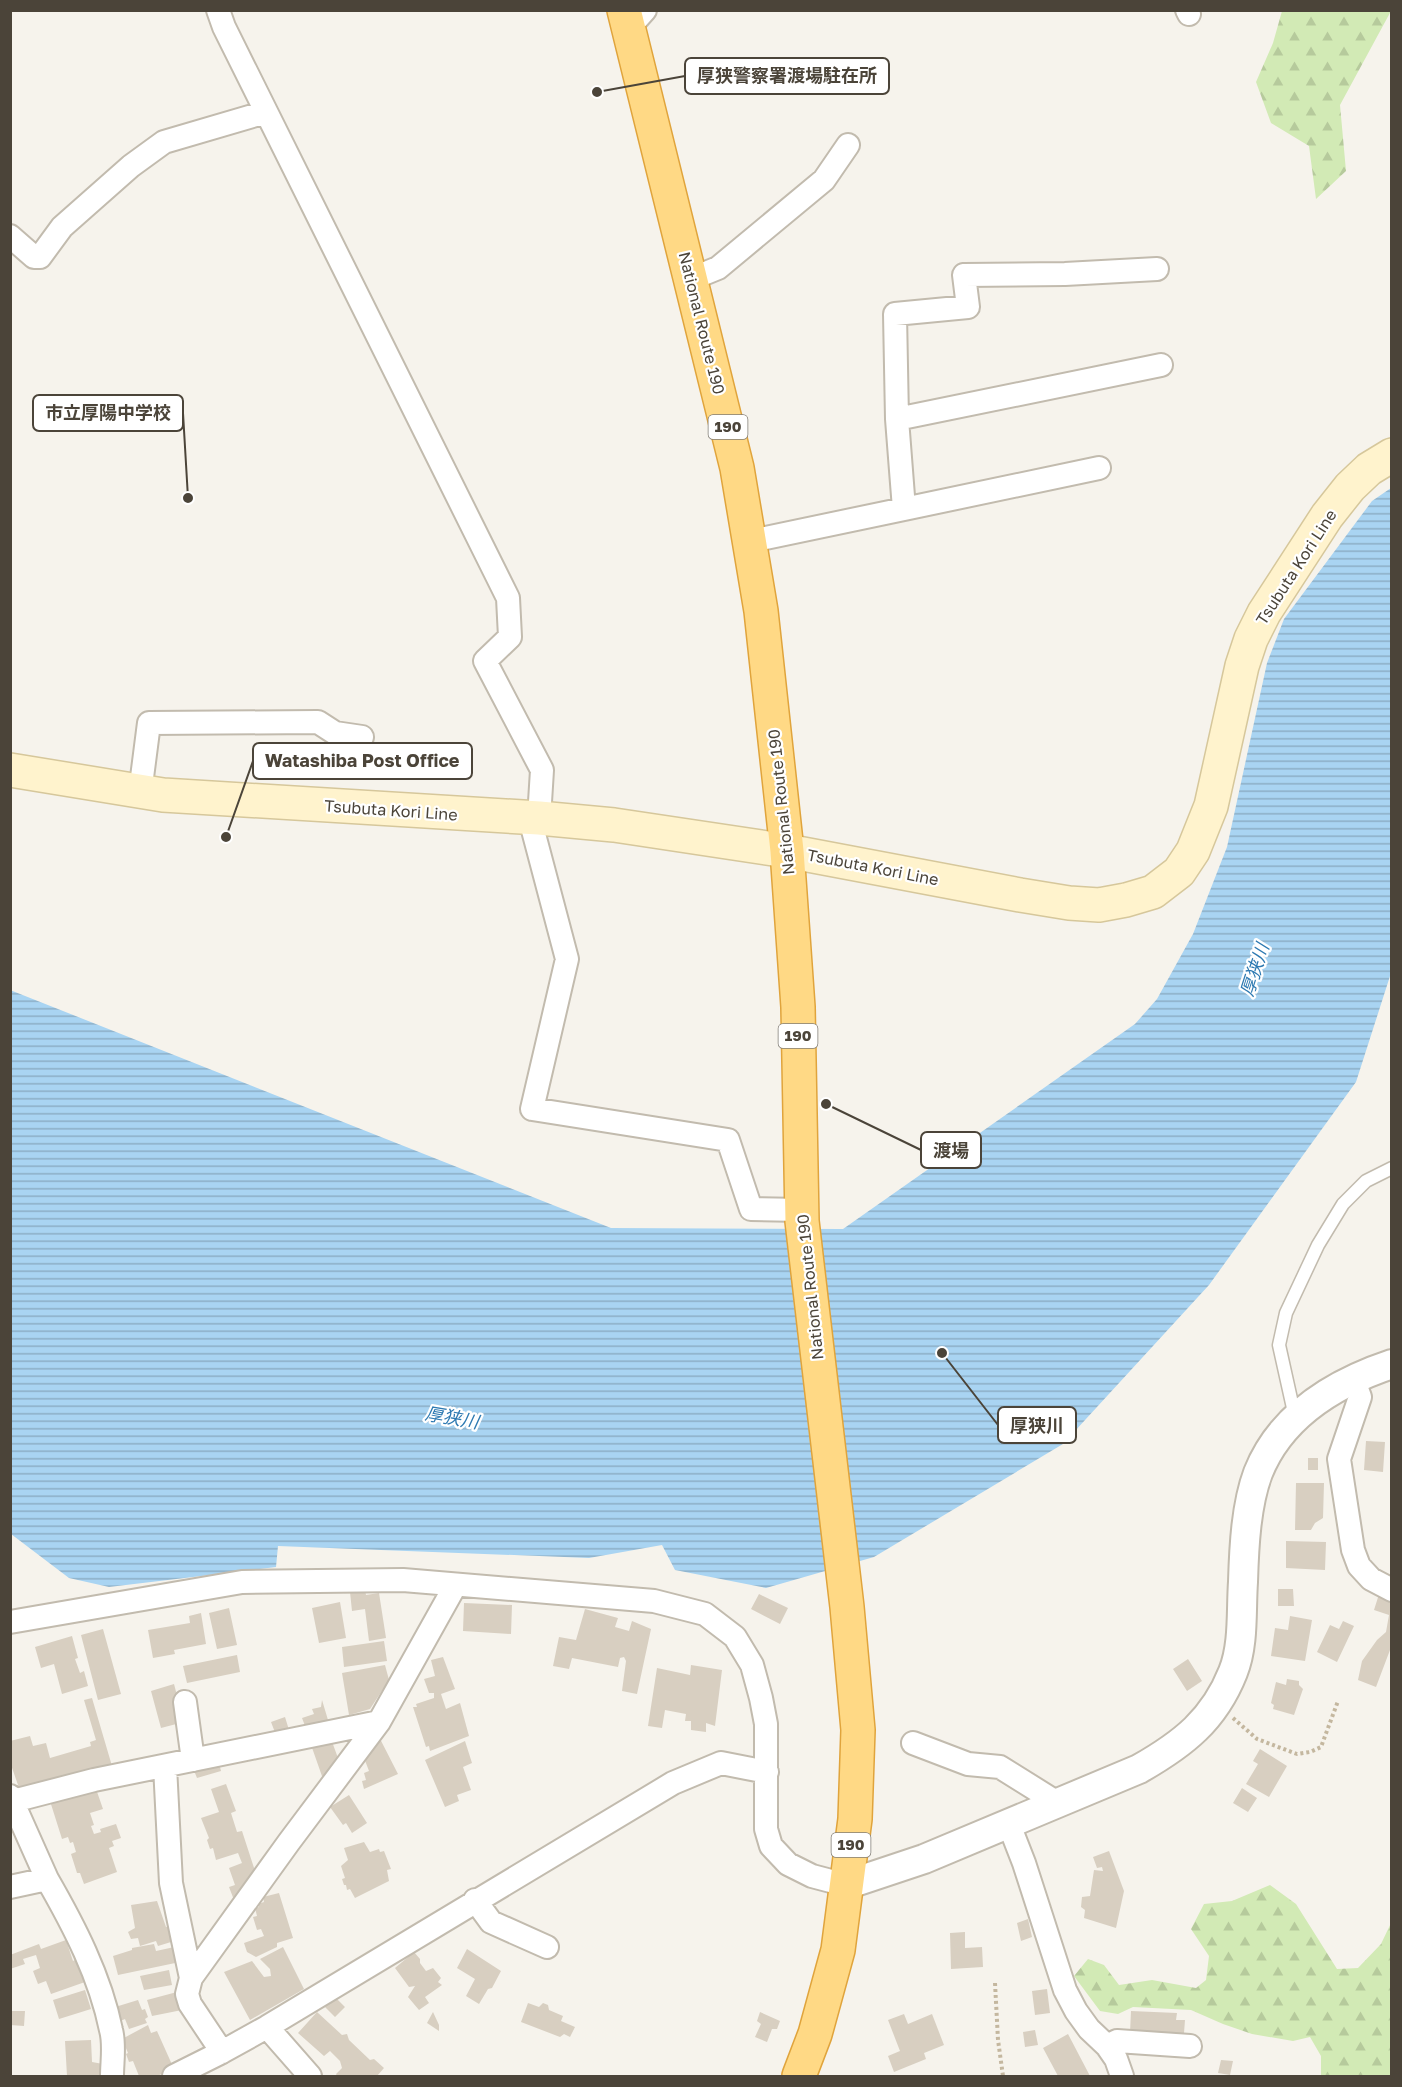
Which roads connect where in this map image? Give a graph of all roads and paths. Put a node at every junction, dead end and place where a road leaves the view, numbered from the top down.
1 (218, 10) edge
2 (632, 17) edge
3 (266, 111) junction
4 (848, 145) dead end
5 (10, 236) edge
6 (1157, 269) dead end
7 (691, 279) junction
8 (1161, 365) dead end
9 (897, 419) junction
10 (1392, 455) edge
11 (1099, 468) dead end
12 (904, 509) junction
13 (751, 541) junction
14 (362, 737) dead end
15 (10, 770) edge
16 (140, 792) junction
17 (535, 818) junction
18 (787, 851) junction
19 (1392, 1167) edge
20 (802, 1216) junction
21 (1392, 1364) edge
22 (1353, 1378) junction
23 (1295, 1417) junction
24 (455, 1586) junction
25 (1392, 1590) edge
26 (15, 1623) edge
27 (1338, 1701) dead end
28 (185, 1702) dead end
29 (1216, 1704) junction
30 (379, 1722) junction
31 (913, 1743) dead end
32 (193, 1760) junction
33 (165, 1766) junction
34 (767, 1772) junction
35 (12, 1799) edge
36 (1056, 1802) junction
37 (1008, 1822) junction
38 (47, 1879) junction
39 (846, 1885) junction
40 (10, 1887) edge
41 (474, 1900) junction
42 (547, 1947) dead end
43 (191, 1978) junction
44 (995, 1983) dead end
45 (267, 2026) junction
46 (1107, 2046) junction
47 (1190, 2046) dead end
48 (222, 2052) junction
49 (112, 2076) edge
50 (174, 2076) edge
51 (310, 2076) edge
52 (799, 2076) edge
53 (1003, 2076) edge
54 (1122, 2076) edge

1 - 3 street
2 - 7 highway, National Route 190 / 190
3 - 5 street
3 - 17 street
4 - 7 street
6 - 9 street
7 - 13 highway, National Route 190 / 190
8 - 9 street
9 - 12 street
10 - 18 main road, Tsubuta Kori Line
11 - 12 street
12 - 13 street
13 - 18 highway, National Route 190 / 190
14 - 16 street
15 - 16 main road, Tsubuta Kori Line
16 - 17 main road, Tsubuta Kori Line
17 - 18 main road, Tsubuta Kori Line
17 - 20 street
18 - 20 highway, National Route 190 / 190
19 - 23 lane
20 - 39 highway, National Route 190 / 190
21 - 22 street
22 - 23 street
22 - 25 street
23 - 29 street
24 - 26 street
24 - 30 street
24 - 34 street
27 - 29 path
28 - 32 street
29 - 36 street
30 - 32 street
30 - 43 street
31 - 36 street
32 - 33 street
33 - 35 street
33 - 43 street
34 - 39 street
34 - 41 street
35 - 38 street
36 - 37 street
37 - 39 street
37 - 46 street
38 - 40 street
38 - 49 street
39 - 52 highway, 190
41 - 42 street
41 - 45 street
43 - 48 street
44 - 53 path
45 - 48 street
45 - 51 street
46 - 47 street
46 - 54 street
48 - 50 street

